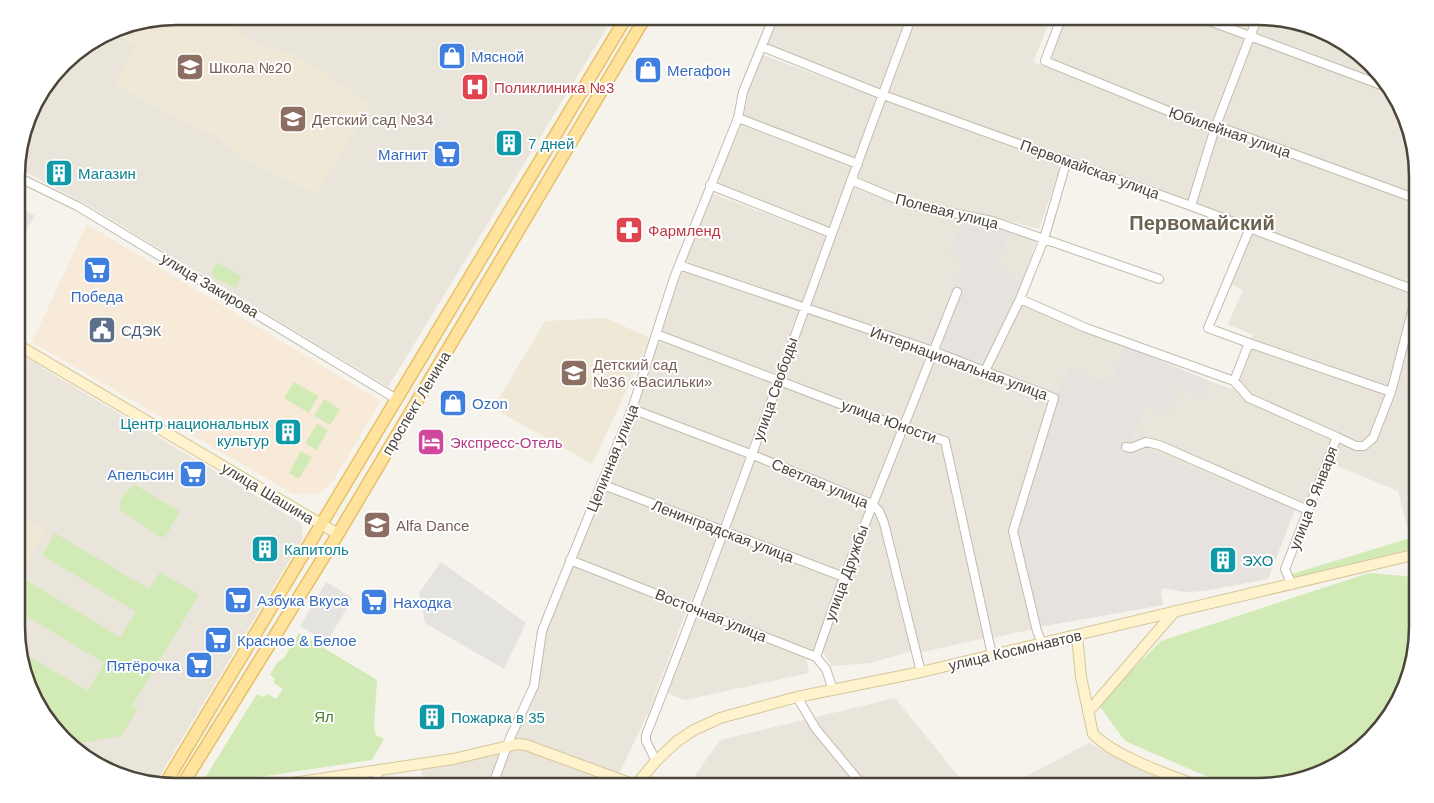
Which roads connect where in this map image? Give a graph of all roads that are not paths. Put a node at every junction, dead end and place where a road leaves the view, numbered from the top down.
1 (622, 25) edge
2 (641, 25) edge
3 (771, 25) edge
4 (909, 25) edge
5 (1059, 25) edge
6 (1220, 25) edge
7 (1254, 25) edge
8 (1250, 36) junction
9 (763, 47) junction
10 (1378, 84) edge
11 (883, 95) junction
12 (738, 118) junction
13 (1215, 128) junction
14 (1067, 160) junction
15 (858, 164) junction
16 (25, 180) edge
17 (852, 180) junction
18 (710, 185) junction
19 (1409, 196) edge
20 (1191, 206) junction
21 (1250, 228) junction
22 (831, 233) junction
23 (1044, 239) junction
24 (482, 258) junction
25 (679, 265) junction
26 (497, 266) junction
27 (1159, 279) dead end
28 (1409, 289) edge
29 (957, 292) dead end
30 (1020, 298) junction
31 (804, 307) junction
32 (1409, 323) edge
33 (656, 334) junction
34 (1250, 343) junction
35 (25, 349) edge
36 (933, 351) junction
37 (984, 371) junction
38 (778, 380) junction
39 (1234, 381) junction
40 (1391, 392) junction
41 (398, 400) junction
42 (632, 409) junction
43 (903, 428) junction
44 (1337, 437) junction
45 (1126, 447) dead end
46 (753, 455) junction
47 (602, 484) junction
48 (872, 504) junction
49 (1308, 510) junction
50 (323, 525) junction
51 (724, 531) junction
52 (338, 534) junction
53 (1409, 556) edge
54 (570, 560) junction
55 (844, 577) junction
56 (1292, 585) junction
57 (695, 608) junction
58 (1175, 611) junction
59 (1077, 635) junction
60 (1042, 643) junction
61 (992, 655) junction
62 (816, 657) junction
63 (921, 672) junction
64 (833, 690) junction
65 (797, 697) junction
66 (1088, 712) junction
67 (508, 745) junction
68 (656, 761) junction
69 (379, 770) junction
70 (1166, 773) junction
71 (170, 778) edge
72 (187, 778) edge
73 (326, 778) edge
74 (376, 778) edge
75 (495, 778) edge
76 (614, 778) edge
77 (642, 778) edge
78 (857, 778) edge
79 (1164, 778) edge
80 (1178, 778) edge

1 - 24 main road, проспект Ленина
2 - 26 main road, проспект Ленина
3 - 9 street, Целинная улица
4 - 11 street, улица Свободы
5 - 13 street, Юбилейная улица
6 - 8 street
7 - 8 street
8 - 10 street
8 - 13 street
9 - 11 street, Первомайская улица
9 - 12 street, Целинная улица
11 - 14 street, Первомайская улица
11 - 15 street, улица Свободы
12 - 15 street
12 - 18 street, Целинная улица
13 - 19 street, Юбилейная улица
13 - 20 street
14 - 20 street, Первомайская улица
14 - 23 street
15 - 17 street, улица Свободы
16 - 41 street, улица Закирова
17 - 22 street, улица Свободы
17 - 23 street, Полевая улица
18 - 22 street
18 - 25 street, Целинная улица
20 - 21 street, Первомайская улица
21 - 28 street, Первомайская улица
21 - 34 street
22 - 31 street, улица Свободы
23 - 27 street, Полевая улица
23 - 30 street
24 - 26 main road
24 - 41 main road, проспект Ленина
25 - 31 street, Интернациональная улица
25 - 33 street, Целинная улица
26 - 52 main road, проспект Ленина
29 - 36 street, улица Дружбы
30 - 37 street
30 - 39 street, улица 9 Января
31 - 36 street, Интернациональная улица
31 - 38 street, улица Свободы
32 - 40 street
33 - 38 street, улица Юности
33 - 42 street, Целинная улица
34 - 39 street
34 - 40 street
35 - 50 main road, улица Шашина
36 - 37 street, Интернациональная улица
36 - 43 street, улица Дружбы
37 - 60 street, Интернациональная улица
38 - 43 street, улица Юности
38 - 46 street, улица Свободы
39 - 44 street, улица 9 Января
40 - 44 street
41 - 50 main road, проспект Ленина
42 - 46 street, Светлая улица
42 - 47 street, Целинная улица
43 - 48 street, улица Дружбы
43 - 61 street, улица Юности
44 - 49 street, улица 9 Января
45 - 49 street
46 - 48 street, Светлая улица
46 - 51 street, улица Свободы
47 - 51 street, Ленинградская улица
47 - 54 street, Целинная улица
48 - 55 street, улица Дружбы
48 - 63 street, Светлая улица
49 - 56 street, улица 9 Января
50 - 52 main road, улица Шашина
50 - 71 main road, проспект Ленина
51 - 55 street, Ленинградская улица
51 - 57 street, улица Свободы
52 - 72 main road, проспект Ленина
53 - 56 main road, улица Космонавтов
54 - 57 street, Восточная улица
54 - 67 street, Целинная улица
55 - 62 street, улица Дружбы
56 - 58 main road, улица Космонавтов
57 - 62 street, Восточная улица
57 - 68 street, улица Свободы
58 - 59 main road, улица Космонавтов
58 - 66 main road
59 - 60 main road, улица Космонавтов
59 - 66 main road
60 - 61 main road, улица Космонавтов
61 - 63 main road, улица Космонавтов
62 - 64 street
63 - 64 main road, улица Космонавтов
64 - 65 main road, улица Космонавтов
65 - 68 main road, улица Космонавтов
65 - 78 street
66 - 70 main road
67 - 69 main road
67 - 75 street, Целинная улица
67 - 76 main road
68 - 77 main road, улица Космонавтов
69 - 73 main road
69 - 74 street
70 - 79 street
70 - 80 main road

